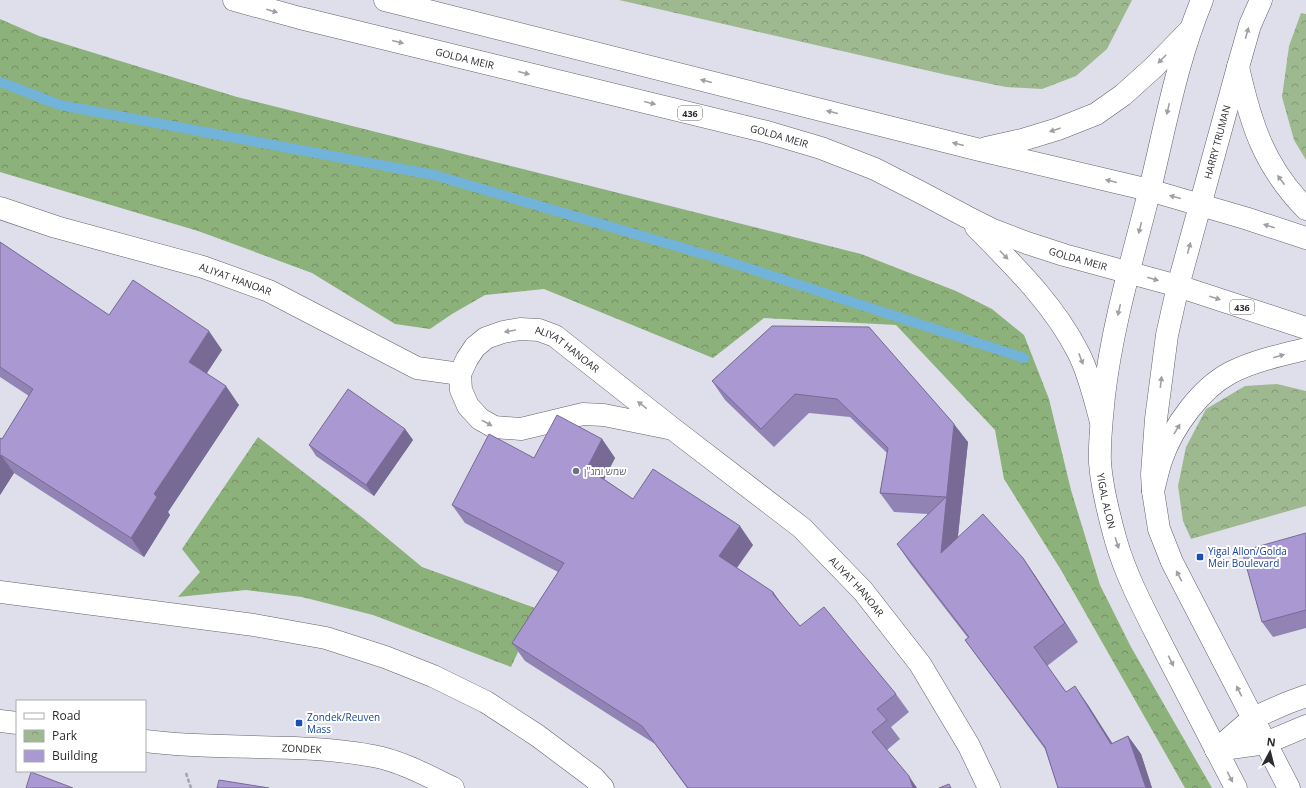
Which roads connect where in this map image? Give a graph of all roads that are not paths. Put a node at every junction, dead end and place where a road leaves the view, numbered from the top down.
1 (234, 0) edge
2 (385, 0) edge
3 (1202, 0) edge
4 (1261, 0) edge
5 (1189, 31) junction
6 (1238, 67) junction
7 (980, 150) junction
8 (1149, 190) junction
9 (1201, 204) junction
10 (0, 208) edge
11 (1306, 209) edge
12 (967, 217) junction
13 (1306, 238) edge
14 (1129, 272) junction
15 (1178, 286) junction
16 (1306, 328) edge
17 (1306, 349) edge
18 (460, 374) junction
19 (1101, 422) junction
20 (673, 429) junction
21 (1153, 491) junction
22 (0, 592) edge
23 (1306, 696) edge
24 (1253, 718) junction
25 (0, 721) edge
26 (16, 723) edge
27 (1306, 726) edge
28 (146, 740) edge
29 (1266, 742) junction
30 (1216, 750) junction
31 (453, 788) edge
32 (603, 788) edge
33 (989, 788) edge
34 (1236, 788) edge
35 (1289, 788) edge

1 -> 12 street, GOLDA MEIR / 436
7 -> 2 street
3 - 5 street
6 -> 4 street, HARRY TRUMAN
5 -> 7 street
5 -> 8 street
6 - 9 street, HARRY TRUMAN
11 -> 6 street
8 -> 7 street
9 -> 8 street
8 -> 14 street, YIGAL ALON
13 -> 9 street
15 -> 9 street, HARRY TRUMAN
10 - 18 street, ALIYAT HANOAR
12 - 14 street, GOLDA MEIR / 436
12 -> 19 street
14 -> 15 street, GOLDA MEIR / 436
14 -> 19 street, YIGAL ALON
15 -> 16 street, GOLDA MEIR / 436
21 -> 15 street
21 -> 17 street
18 -> 20 street, ALIYAT HANOAR
20 -> 18 street, ALIYAT HANOAR
19 -> 30 street, YIGAL ALON
20 - 33 street, ALIYAT HANOAR
24 -> 21 street
22 - 32 street
23 - 24 street
24 - 29 street
24 - 30 street
25 - 26 street
27 - 29 street
28 - 31 street, ZONDEK
29 - 30 street
29 - 35 street
30 -> 34 street, YIGAL ALON

